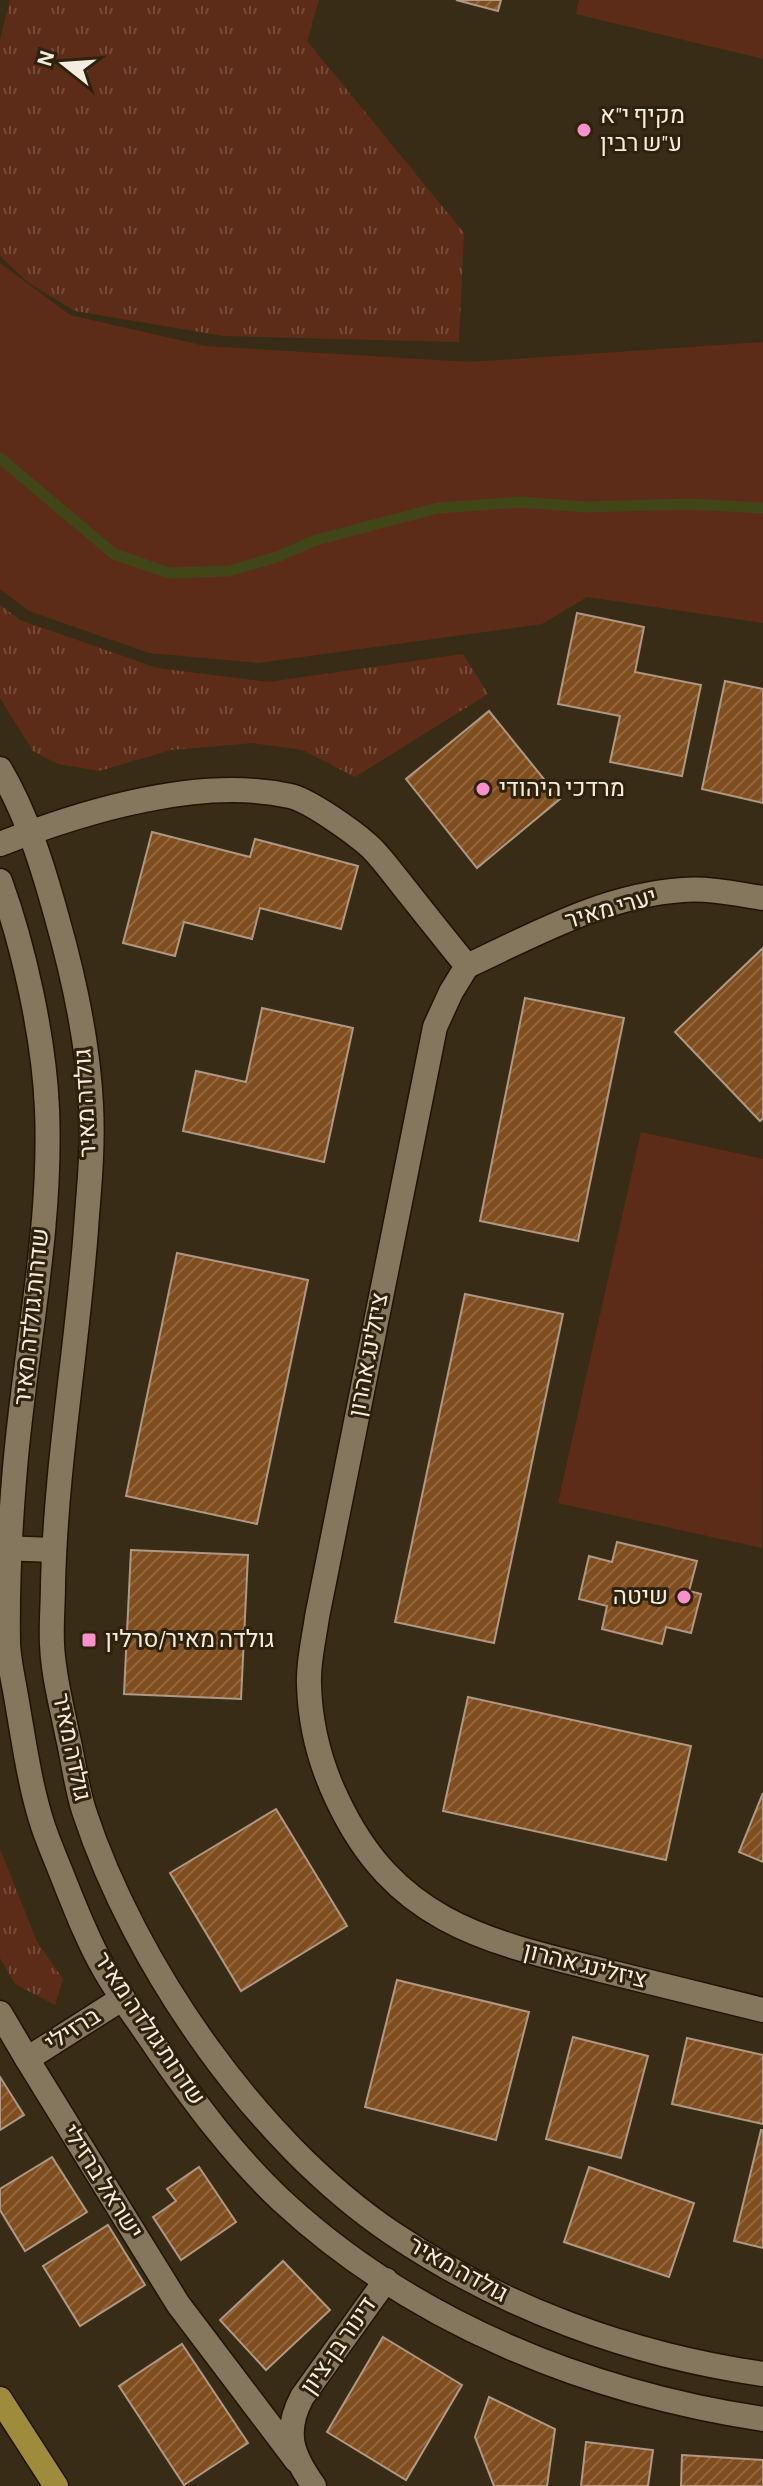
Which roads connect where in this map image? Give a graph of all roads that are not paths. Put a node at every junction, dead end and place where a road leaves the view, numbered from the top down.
1 (0, 769) edge
2 (29, 833) junction
3 (0, 844) edge
4 (0, 881) edge
5 (763, 898) edge
6 (467, 966) junction
7 (5, 1548) edge
8 (54, 1550) junction
9 (123, 1998) junction
10 (763, 2010) edge
11 (0, 2013) edge
12 (27, 2059) junction
13 (386, 2280) junction
14 (178, 2304) joint
15 (763, 2374) edge
16 (0, 2399) edge
17 (763, 2419) edge
18 (296, 2460) junction
19 (56, 2486) edge
20 (314, 2486) edge

1 - 2 street, גולדה מאיר
2 - 3 street
2 - 6 street
2 - 8 street, גולדה מאיר
4 - 7 street, שדרות גולדה מאיר
5 - 6 street, יערי מאיר
6 - 10 street, ציזלינג אהרון
7 - 8 street
7 - 9 street, שדרות גולדה מאיר
8 - 15 street, גולדה מאיר
9 - 12 street, ברזילי
9 - 13 street, שדרות גולדה מאיר
11 - 12 street, ברזילי
12 - 14 street, ישראל ברזילי
13 - 17 street, שדרות גולדה מאיר
13 - 18 street, דינור בן-ציון
14 - 18 street, דינור בן-ציון
16 - 19 main road
18 - 20 street, דינור בן-ציון

